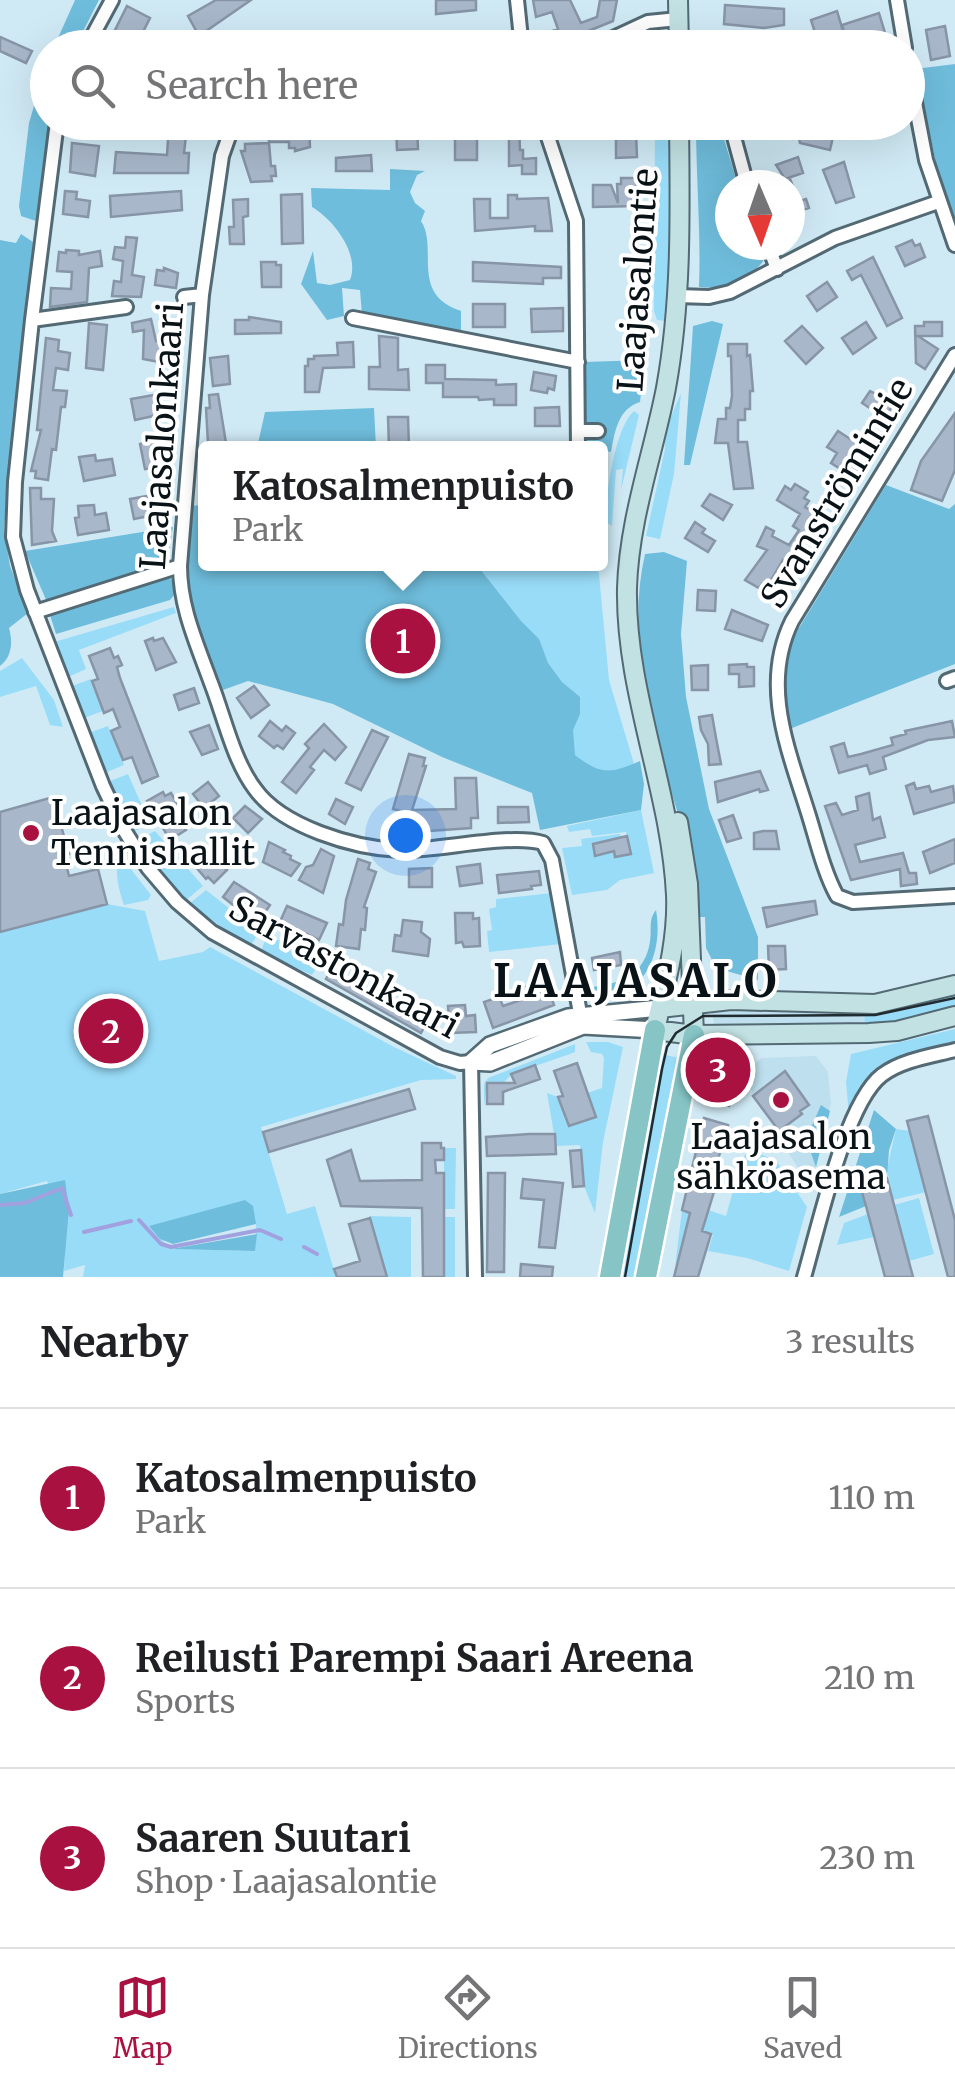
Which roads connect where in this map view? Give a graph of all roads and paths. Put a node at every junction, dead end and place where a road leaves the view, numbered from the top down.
1 (112, 0) edge
2 (516, 0) edge
3 (897, 0) edge
4 (678, 9) edge
5 (96, 30) edge
6 (520, 30) edge
7 (631, 30) edge
8 (902, 30) edge
9 (56, 140) edge
10 (228, 140) edge
11 (549, 140) edge
12 (680, 140) edge
13 (735, 140) edge
14 (920, 140) edge
15 (744, 170) edge
16 (938, 202) junction
17 (955, 245) edge
18 (773, 260) edge
19 (776, 269) junction
20 (202, 295) junction
21 (677, 296) junction
22 (184, 297) dead end
23 (126, 307) dead end
24 (353, 318) dead end
25 (32, 320) junction
26 (955, 355) edge
27 (578, 362) junction
28 (579, 431) junction
29 (598, 431) dead end
30 (578, 441) edge
31 (180, 566) junction
32 (35, 612) junction
33 (650, 736) junction
34 (955, 896) edge
35 (955, 985) edge
36 (692, 1004) junction
37 (660, 1008) junction
38 (955, 1016) edge
39 (582, 1020) junction
40 (655, 1030) junction
41 (694, 1034) junction
42 (955, 1050) edge
43 (472, 1062) junction
44 (475, 1277) edge
45 (610, 1277) edge
46 (646, 1277) edge
47 (804, 1277) edge

1 - 5 street
2 - 6 street
3 - 8 street
4 - 7 street
9 - 25 street, Sarvastonkaari
10 - 20 street, Laajasalonkaari
11 - 27 street
12 - 21 main road, Laajasalontie
13 - 15 street
14 - 16 street
16 - 17 street
16 - 19 street
18 - 19 street
19 - 21 street
20 - 22 street
20 - 31 street, Laajasalonkaari
21 - 33 main road, Laajasalontie
23 - 25 street
24 - 27 street
25 - 32 street, Sarvastonkaari
26 - 34 street, Svanströmintie
27 - 28 street
28 - 29 street
28 - 30 street
31 - 32 street
31 - 39 street, Laajasalonkaari
32 - 43 street, Sarvastonkaari
33 - 36 main road, Laajasalontie
33 - 37 main road, Laajasalontie
35 - 36 main road
36 - 37 main road
36 - 41 main road, Laajasalontie
37 - 39 street, Sarvastonkaari
37 - 40 main road, Laajasalontie
38 - 41 main road
39 - 40 street, Sarvastonkaari
39 - 43 street, Sarvastonkaari
40 - 41 main road
40 - 45 main road, Laajasalontie
41 - 46 main road, Laajasalontie
42 - 47 street
43 - 44 street

